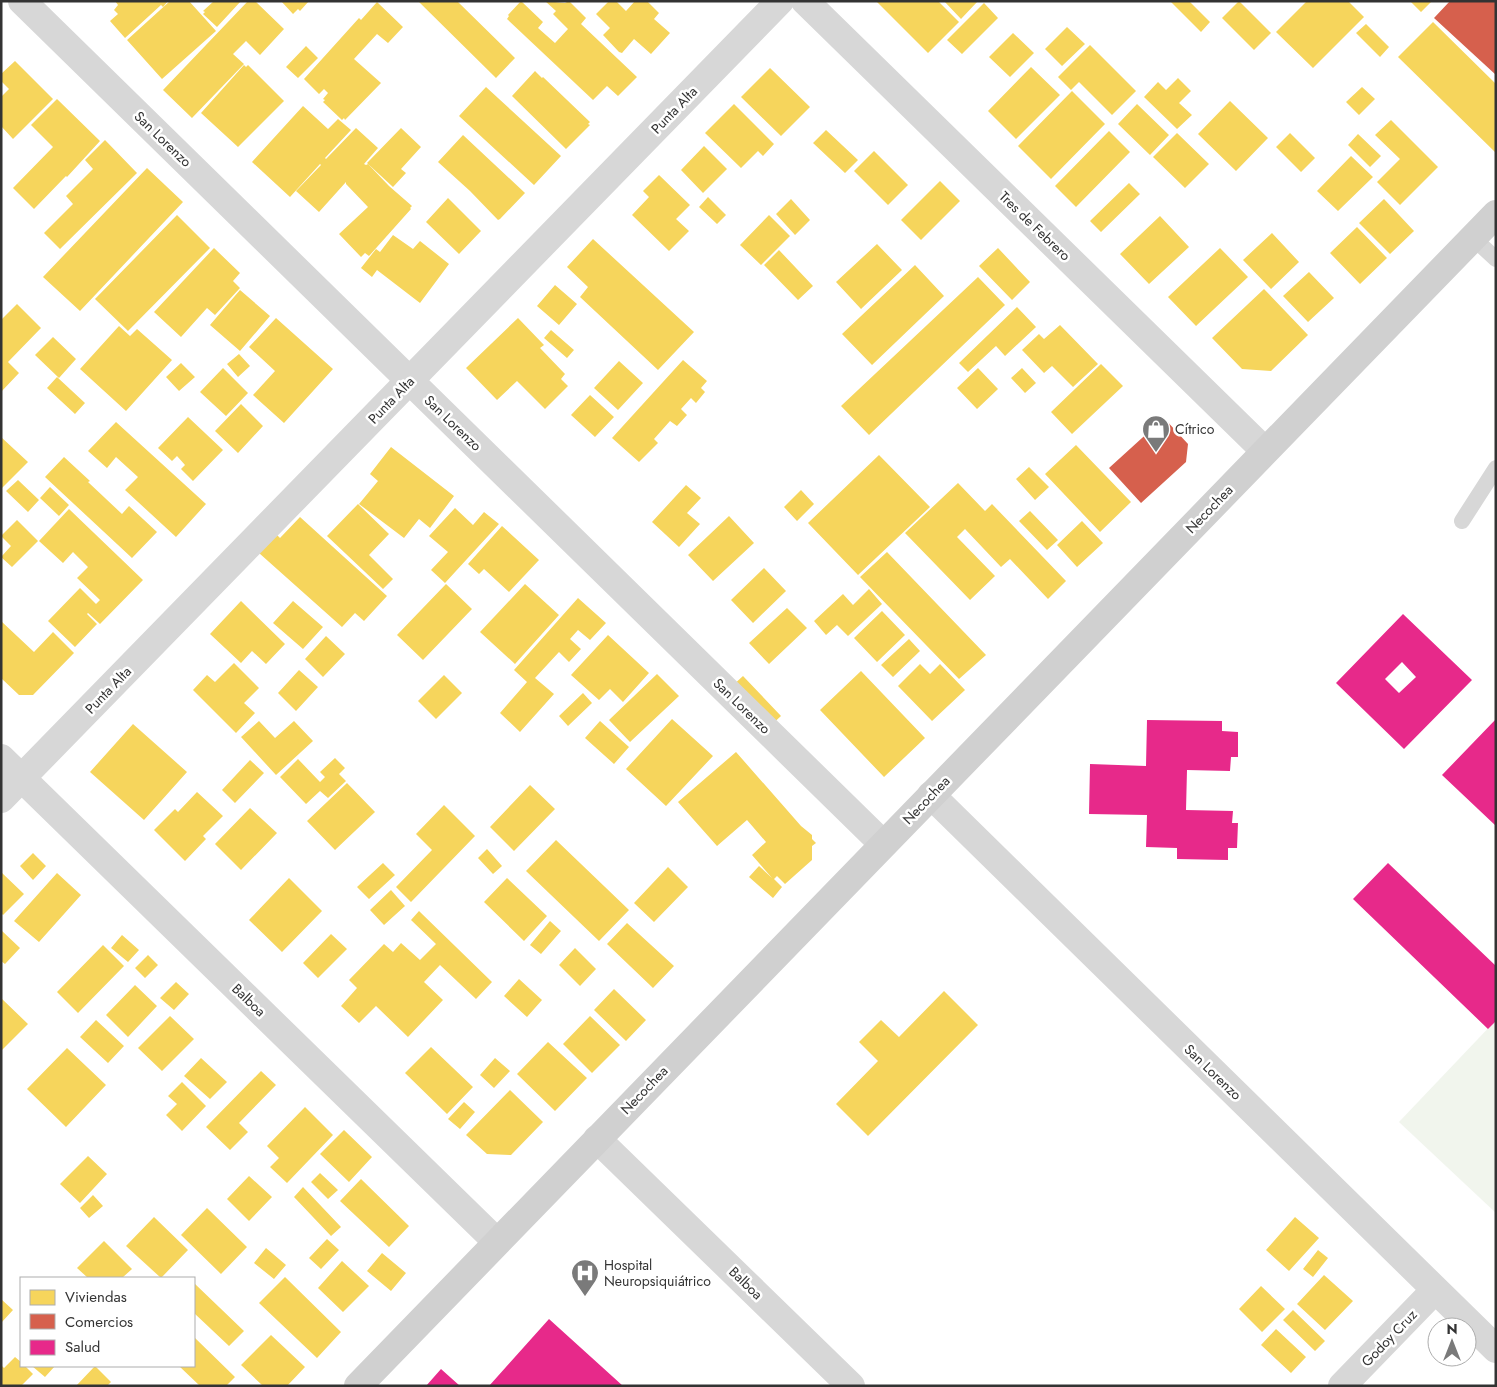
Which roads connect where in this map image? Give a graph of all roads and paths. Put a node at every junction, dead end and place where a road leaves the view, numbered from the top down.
1 (22, 1) edge
2 (780, 1) edge
3 (805, 1) edge
4 (1496, 214) edge
5 (1472, 238) junction
6 (1496, 259) edge
7 (410, 381) junction
8 (1265, 451) junction
9 (1496, 468) edge
10 (1462, 521) dead end
11 (1, 758) edge
12 (22, 778) junction
13 (931, 795) junction
14 (1, 799) edge
15 (884, 844) junction
16 (597, 1138) junction
17 (497, 1242) junction
18 (1435, 1290) junction
19 (1496, 1349) edge
20 (358, 1386) edge
21 (851, 1386) edge
22 (1342, 1386) edge

1 - 7 street, San Lorenzo
2 - 7 street, Punta Alta
3 - 8 street, Tres de Febrero
4 - 5 main road, Necochea
5 - 6 lane
5 - 8 main road, Necochea
7 - 12 street, Punta Alta
7 - 15 street, San Lorenzo
8 - 13 main road, Necochea
9 - 10 lane
11 - 12 street, Balboa
12 - 14 street, Punta Alta
12 - 17 street, Balboa
13 - 15 main road, Necochea
13 - 18 street, San Lorenzo
15 - 16 main road, Necochea
16 - 17 main road, Necochea
16 - 21 street, Balboa
17 - 20 main road, Necochea
18 - 19 street, San Lorenzo
18 - 22 street, Godoy Cruz

